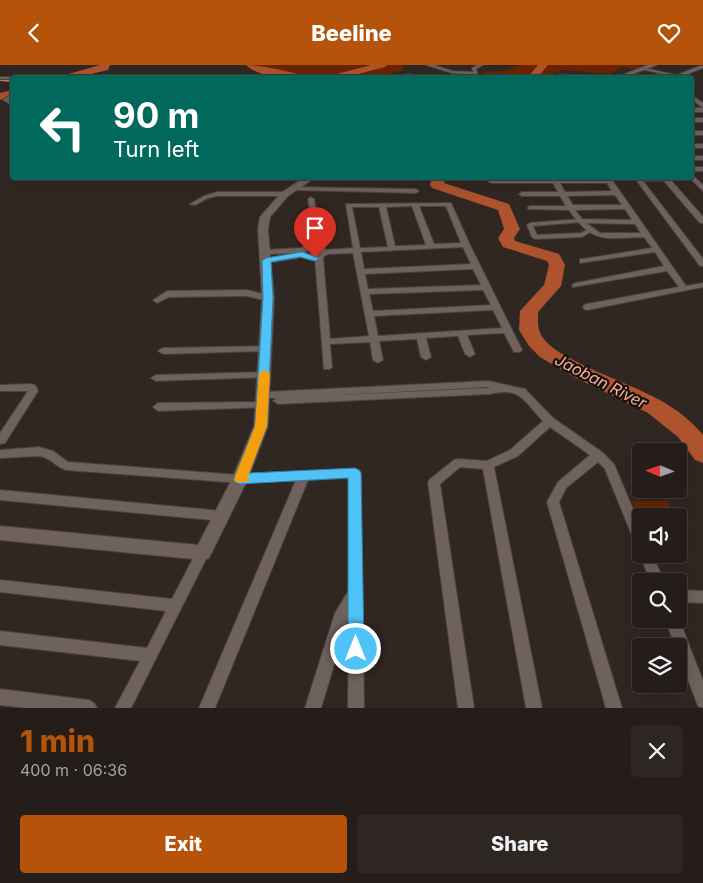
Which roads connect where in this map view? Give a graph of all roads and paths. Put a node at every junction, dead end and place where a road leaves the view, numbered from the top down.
1 (428, 65) edge
2 (481, 65) edge
3 (654, 65) edge
4 (702, 67) edge
5 (644, 69) junction
6 (469, 75) edge
7 (477, 75) edge
8 (626, 75) edge
9 (670, 75) edge
10 (683, 75) edge
11 (694, 98) edge
12 (694, 101) edge
13 (698, 101) junction
14 (703, 108) edge
15 (694, 179) edge
16 (307, 180) edge
17 (351, 180) edge
18 (522, 180) edge
19 (555, 180) edge
20 (608, 180) edge
21 (640, 180) edge
22 (668, 180) edge
23 (491, 181) dead end
24 (703, 189) edge
25 (290, 191) junction
26 (337, 191) junction
27 (416, 191) dead end
28 (563, 193) junction
29 (617, 193) junction
30 (522, 194) dead end
31 (311, 199) dead end
32 (415, 204) junction
33 (193, 205) dead end
34 (382, 205) junction
35 (626, 207) junction
36 (530, 208) dead end
37 (572, 208) junction
38 (580, 221) junction
39 (703, 221) edge
40 (637, 222) junction
41 (589, 231) junction
42 (645, 235) junction
43 (466, 245) junction
44 (431, 247) junction
45 (392, 249) junction
46 (656, 250) junction
47 (356, 251) junction
48 (321, 252) junction
49 (266, 256) junction
50 (583, 261) dead end
51 (703, 264) edge
52 (476, 266) junction
53 (669, 268) junction
54 (360, 272) junction
55 (576, 285) dead end
56 (703, 285) edge
57 (486, 287) junction
58 (684, 289) junction
59 (364, 292) junction
60 (268, 298) junction
61 (157, 301) dead end
62 (495, 307) junction
63 (586, 307) dead end
64 (368, 314) junction
65 (506, 330) junction
66 (461, 333) junction
67 (421, 335) junction
68 (373, 339) junction
69 (325, 342) junction
70 (266, 349) junction
71 (517, 350) dead end
72 (163, 351) dead end
73 (470, 354) dead end
74 (426, 357) dead end
75 (378, 360) dead end
76 (327, 367) dead end
77 (265, 375) junction
78 (156, 377) dead end
79 (0, 388) edge
80 (264, 401) junction
81 (158, 407) dead end
82 (549, 421) junction
83 (0, 440) edge
84 (0, 455) edge
85 (598, 455) junction
86 (488, 465) junction
87 (304, 477) junction
88 (240, 479) junction
89 (0, 495) edge
90 (222, 516) junction
91 (632, 521) edge
92 (0, 533) edge
93 (203, 553) junction
94 (0, 586) edge
95 (356, 590) junction
96 (687, 596) edge
97 (703, 597) edge
98 (176, 605) junction
99 (675, 628) edge
100 (0, 638) edge
101 (151, 655) junction
102 (0, 697) edge
103 (703, 701) edge
104 (89, 708) edge
105 (123, 708) edge
106 (207, 708) edge
107 (313, 708) edge
108 (356, 708) edge
109 (466, 708) edge
110 (534, 708) edge
111 (614, 708) edge

1 - 6 street
2 - 7 street
3 - 5 street
4 - 10 street
5 - 8 street
5 - 9 street
11 - 13 street
12 - 13 street
13 - 14 street
15 - 24 street
16 - 25 street
17 - 26 street
18 - 23 street
19 - 28 street
20 - 29 street
21 - 51 street
22 - 39 street
25 - 26 street
25 - 33 street
25 - 49 street
26 - 27 street
28 - 29 street
28 - 30 street
28 - 37 street
29 - 35 street
31 - 48 street
32 - 34 street
32 - 43 street
32 - 44 street
34 - 45 street
34 - 47 street
35 - 37 street
35 - 40 street
36 - 37 street
37 - 38 street
38 - 40 street
38 - 41 street
38 - 41 street
40 - 42 street
41 - 42 street
42 - 46 street
43 - 44 street
43 - 52 street
44 - 45 street
45 - 47 street
46 - 50 street
46 - 53 street
47 - 48 street
47 - 54 street
48 - 49 street
48 - 69 street
49 - 60 street
52 - 54 street
52 - 57 street
53 - 55 street
53 - 58 street
54 - 59 street
56 - 58 street
57 - 59 street
57 - 62 street
58 - 63 street
59 - 64 street
60 - 61 street
60 - 70 street
62 - 64 street
62 - 65 street
64 - 68 street
65 - 66 street
65 - 71 street
66 - 67 street
66 - 73 street
67 - 68 street
67 - 74 street
68 - 69 street
68 - 75 street
69 - 76 street
70 - 72 street
70 - 77 street
77 - 78 street
77 - 80 street
79 - 83 street
80 - 81 street
80 - 82 street
80 - 88 street
82 - 85 street
82 - 86 street
84 - 88 street
85 - 91 street
85 - 111 street
86 - 109 street
86 - 110 street
87 - 88 street
87 - 95 street
87 - 106 street
88 - 90 street
89 - 90 street
90 - 93 street
92 - 93 street
93 - 98 street
94 - 98 street
95 - 107 street
95 - 108 street
96 - 97 street
98 - 101 street
99 - 103 street
100 - 101 street
101 - 105 street
102 - 104 street

